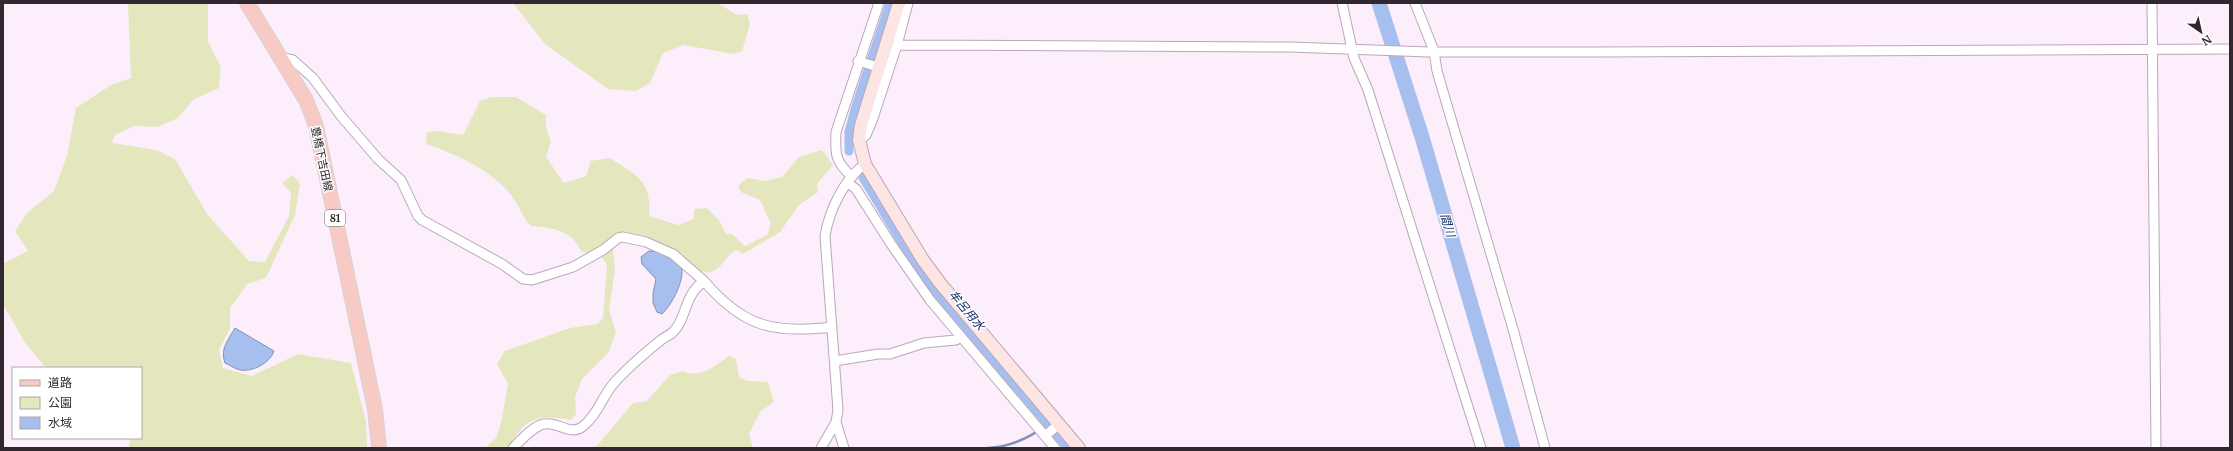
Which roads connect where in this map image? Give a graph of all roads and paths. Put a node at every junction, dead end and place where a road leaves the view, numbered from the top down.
1 (247, 3) edge
2 (879, 3) edge
3 (899, 3) edge
4 (908, 3) edge
5 (1342, 3) edge
6 (1415, 3) edge
7 (2152, 3) edge
8 (897, 45) junction
9 (1354, 49) junction
10 (2152, 49) junction
11 (2230, 49) edge
12 (1431, 52) junction
13 (279, 58) junction
14 (860, 61) junction
15 (876, 66) junction
16 (859, 140) junction
17 (865, 164) junction
18 (850, 180) junction
19 (704, 281) junction
20 (832, 327) junction
21 (960, 337) junction
22 (836, 361) junction
23 (836, 422) junction
24 (1058, 425) junction
25 (1043, 432) junction
26 (379, 448) edge
27 (513, 448) edge
28 (821, 448) edge
29 (844, 448) edge
30 (1055, 448) edge
31 (1079, 448) edge
32 (1481, 448) edge
33 (1545, 448) edge
34 (2156, 448) edge

1 - 13 main road, 豊橋下吉田線 / 81
2 - 14 street
3 - 15 street
4 - 8 street
5 - 9 street
6 - 12 street
7 - 10 street
8 - 9 street
8 - 16 street
9 - 12 street
9 - 32 street
10 - 11 street
10 - 12 street
10 - 34 street
12 - 33 street
13 - 19 street
13 - 26 main road, 豊橋下吉田線 / 81
14 - 15 street
14 - 18 street
15 - 16 street
16 - 17 street
17 - 18 street
17 - 24 street
18 - 20 street
18 - 21 street
19 - 20 street
19 - 27 street
20 - 22 street
21 - 22 street
21 - 25 street
22 - 23 street
23 - 28 street
23 - 29 street
24 - 25 street
24 - 31 street
25 - 30 street

